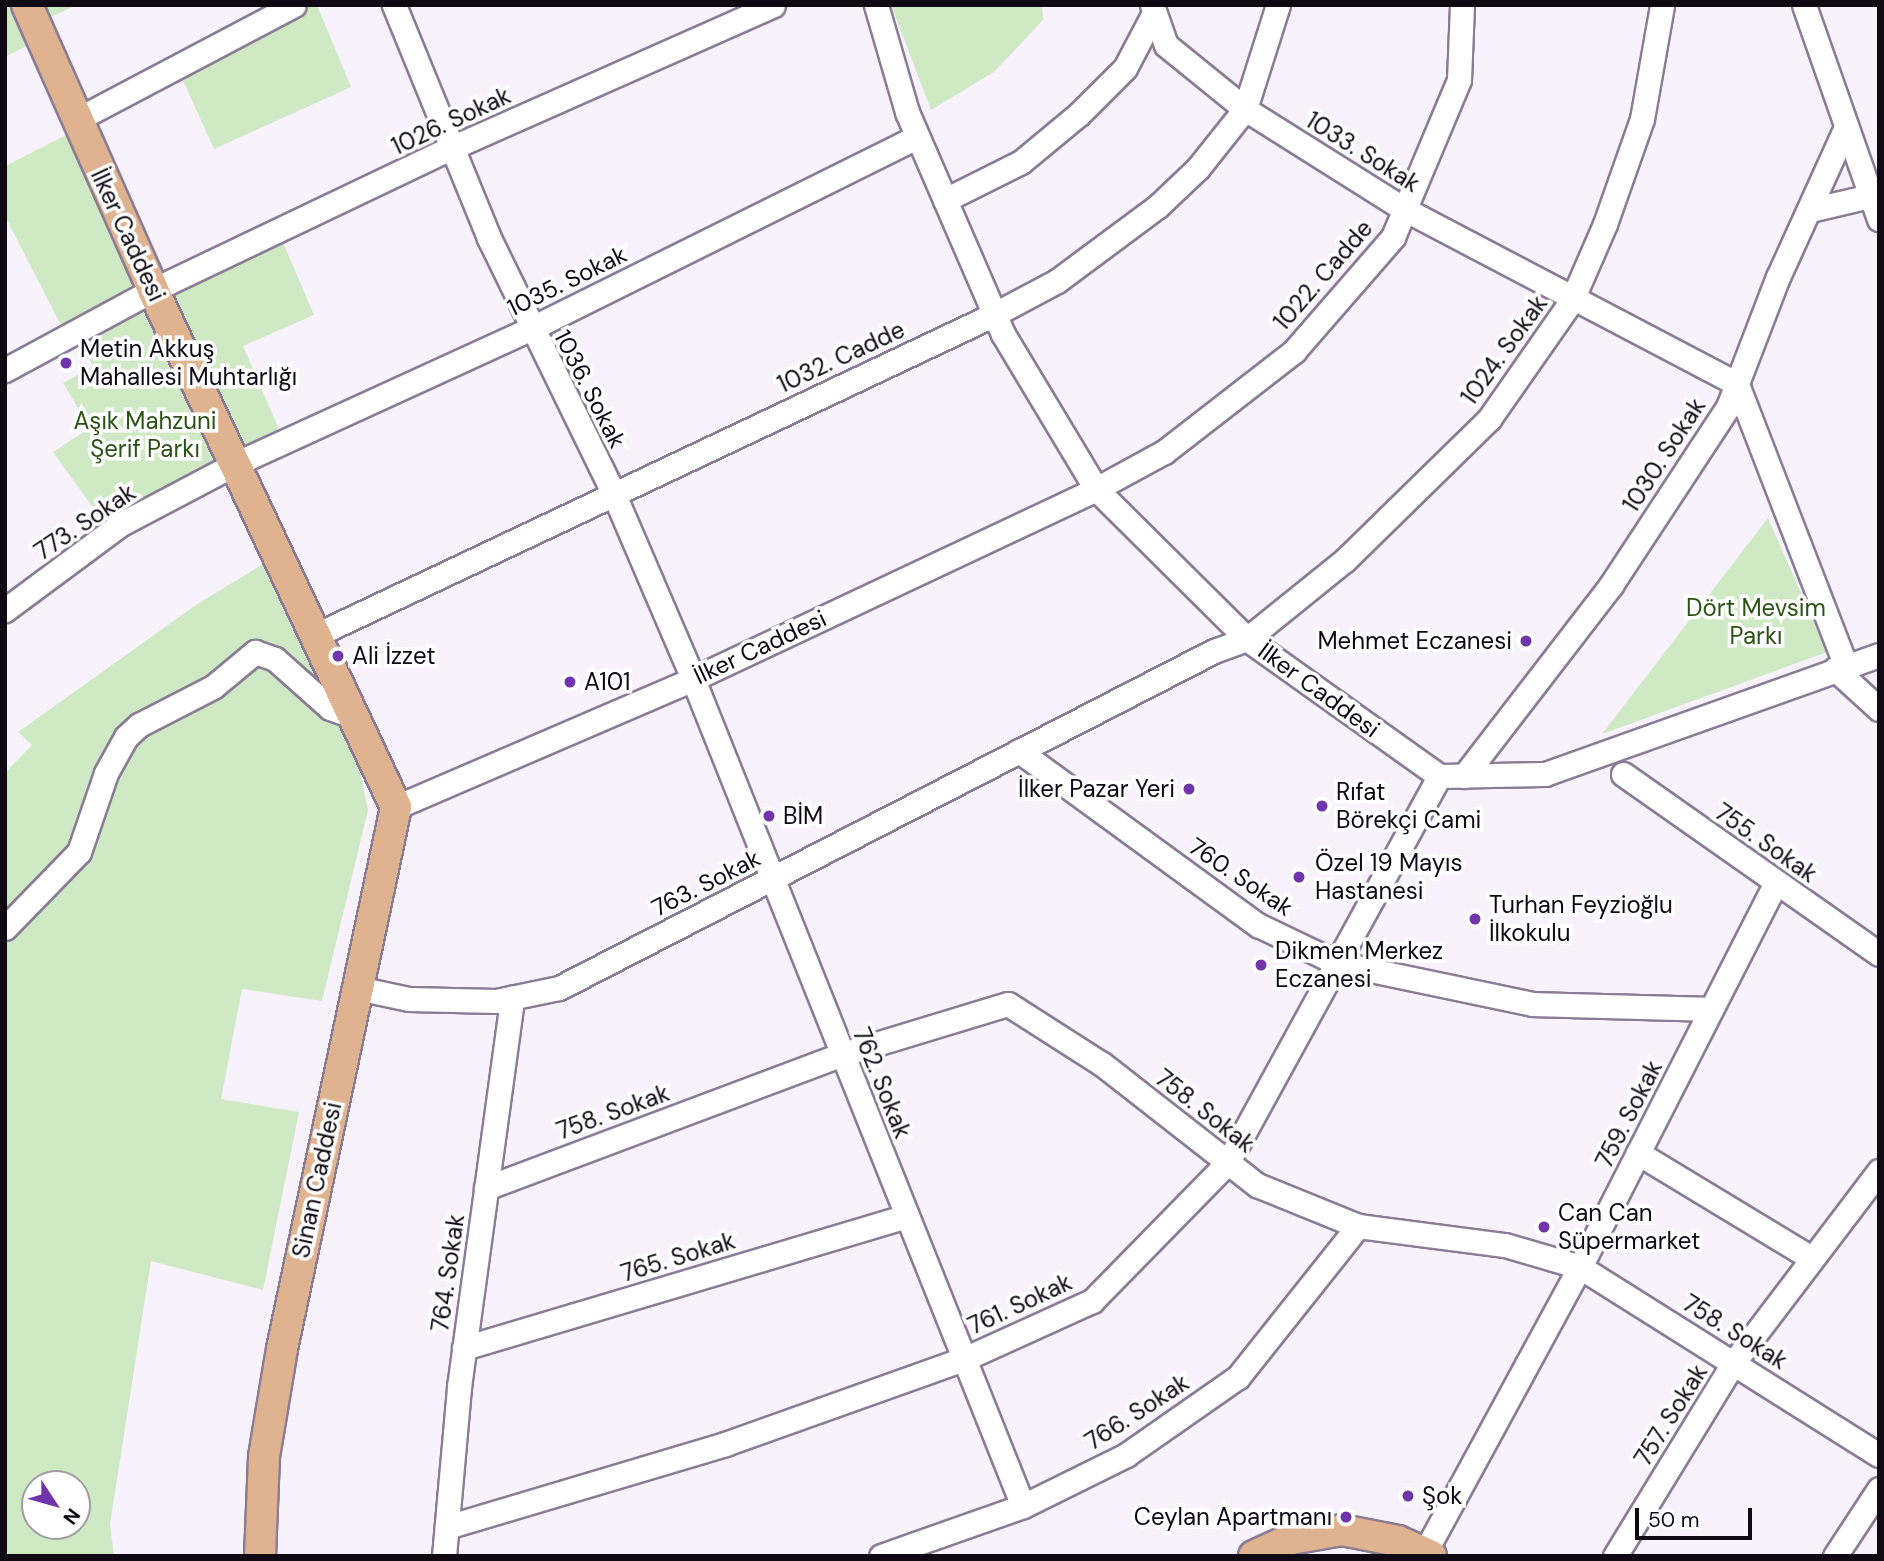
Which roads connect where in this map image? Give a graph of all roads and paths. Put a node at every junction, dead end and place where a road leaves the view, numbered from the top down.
1 (27, 5) edge
2 (294, 5) edge
3 (394, 5) edge
4 (773, 5) edge
5 (876, 5) edge
6 (1278, 5) edge
7 (1462, 5) edge
8 (1662, 5) edge
9 (1804, 5) edge
10 (1153, 9) edge
11 (1245, 109) junction
12 (76, 120) junction
13 (1846, 127) junction
14 (917, 136) junction
15 (452, 148) junction
16 (1875, 195) edge
17 (945, 200) junction
18 (1404, 209) junction
19 (1810, 209) junction
20 (1879, 219) edge
21 (153, 290) junction
22 (1573, 301) junction
23 (995, 314) junction
24 (530, 329) junction
25 (5, 370) edge
26 (1737, 384) junction
27 (235, 464) junction
28 (1096, 489) junction
29 (613, 492) junction
30 (5, 610) edge
31 (316, 635) junction
32 (1247, 639) junction
33 (1879, 655) edge
34 (1840, 668) junction
35 (693, 679) junction
36 (1879, 709) edge
37 (355, 718) junction
38 (1019, 751) junction
39 (1623, 774) dead end
40 (1439, 776) junction
41 (1464, 776) junction
42 (396, 807) junction
43 (773, 878) junction
44 (1776, 882) junction
45 (5, 928) edge
46 (1879, 954) edge
47 (1337, 963) junction
48 (357, 988) junction
49 (512, 998) junction
50 (1712, 1009) junction
51 (843, 1054) junction
52 (1639, 1153) junction
53 (1228, 1162) junction
54 (1879, 1171) edge
55 (486, 1188) junction
56 (907, 1216) junction
57 (1359, 1226) junction
58 (1810, 1257) junction
59 (1580, 1267) junction
60 (464, 1348) junction
61 (964, 1359) junction
62 (1734, 1362) junction
63 (1879, 1455) edge
64 (1879, 1489) edge
65 (1023, 1506) junction
66 (447, 1527) junction
67 (1428, 1554) edge
68 (260, 1556) edge
69 (444, 1556) edge
70 (881, 1556) edge
71 (1254, 1556) edge
72 (1615, 1556) edge
73 (1835, 1556) edge

1 - 12 main road, İlker Caddesi
2 - 12 street
3 - 15 street, 1036. Sokak
4 - 15 street, 1026. Sokak
5 - 14 street
6 - 11 street, 1032. Cadde
7 - 18 street, 1022. Cadde
8 - 22 street, 1024. Sokak
9 - 13 street
10 - 11 street, 1033. Sokak
10 - 17 street, 1033. Sokak
11 - 18 street, 1033. Sokak
11 - 23 street, 1032. Cadde
12 - 21 main road, İlker Caddesi
13 - 16 street
13 - 19 street, 1030. Sokak
14 - 17 street
14 - 24 street, 1035. Sokak
15 - 21 street, 1026. Sokak
15 - 24 street, 1036. Sokak
16 - 19 street
16 - 20 street
17 - 23 street
18 - 22 street, 1033. Sokak
18 - 28 street, 1022. Cadde
19 - 26 street, 1030. Sokak
21 - 25 street, 1026. Sokak
21 - 27 main road, İlker Caddesi
22 - 26 street, 1033. Sokak
22 - 32 street, 1024. Sokak
23 - 28 street
23 - 29 street, 1032. Cadde
24 - 27 street, 1035. Sokak
24 - 29 street, 1036. Sokak
26 - 34 street
26 - 41 street, 1030. Sokak
27 - 30 street, 773. Sokak
27 - 31 main road, İlker Caddesi
28 - 32 street, İlker Caddesi
28 - 35 street, İlker Caddesi
29 - 31 street, 1032. Cadde
29 - 35 street, 1036. Sokak
31 - 37 main road, İlker Caddesi
32 - 38 street, 763. Sokak
32 - 40 street, İlker Caddesi
33 - 34 street
34 - 36 street
34 - 41 street
35 - 42 street, İlker Caddesi
35 - 43 street, 762. Sokak
37 - 42 main road, İlker Caddesi
37 - 45 street
38 - 43 street, 763. Sokak
38 - 47 street, 760. Sokak
39 - 44 street, 755. Sokak
40 - 41 street
40 - 47 street, 761. Sokak
42 - 48 main road, Sinan Caddesi
43 - 49 street, 763. Sokak
43 - 51 street, 762. Sokak
44 - 46 street, 755. Sokak
44 - 50 street, 759. Sokak
47 - 50 street, 760. Sokak
47 - 53 street, 761. Sokak
48 - 49 street, 763. Sokak
48 - 68 main road, Sinan Caddesi
49 - 55 street, 764. Sokak
50 - 52 street, 759. Sokak
51 - 53 street, 758. Sokak
51 - 55 street, 758. Sokak
51 - 56 street, 762. Sokak
52 - 58 street
52 - 59 street, 759. Sokak
53 - 57 street, 758. Sokak
53 - 61 street, 761. Sokak
54 - 58 street, 757. Sokak
55 - 60 street, 764. Sokak
56 - 60 street, 765. Sokak
56 - 61 street, 762. Sokak
57 - 59 street, 758. Sokak
57 - 65 street, 766. Sokak
58 - 62 street, 757. Sokak
59 - 62 street, 758. Sokak
59 - 67 street, 759. Sokak
60 - 66 street, 764. Sokak
61 - 65 street, 762. Sokak
61 - 66 street, 761. Sokak
62 - 63 street, 758. Sokak
62 - 72 street, 757. Sokak
64 - 73 street
65 - 70 street, 766. Sokak
66 - 69 street, 764. Sokak
67 - 71 main road

